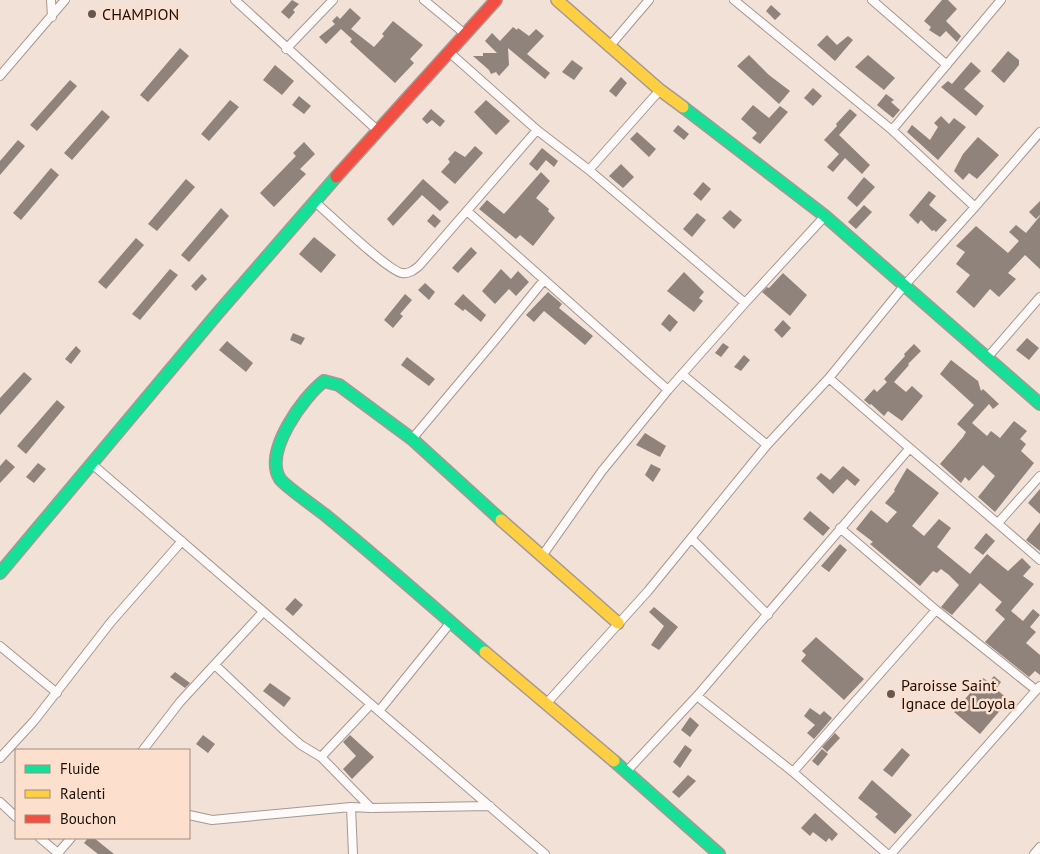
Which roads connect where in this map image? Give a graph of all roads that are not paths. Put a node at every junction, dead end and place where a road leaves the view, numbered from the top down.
1 (51, 0) edge
2 (65, 0) edge
3 (235, 0) edge
4 (333, 0) edge
5 (424, 0) edge
6 (496, 0) edge
7 (556, 0) edge
8 (650, 0) edge
9 (734, 0) edge
10 (872, 0) edge
11 (1001, 0) edge
12 (52, 17) junction
13 (465, 34) junction
14 (609, 47) junction
15 (286, 49) junction
16 (449, 52) junction
17 (947, 65) junction
18 (0, 76) edge
19 (660, 90) junction
20 (377, 130) junction
21 (537, 130) junction
22 (892, 130) junction
23 (1040, 132) edge
24 (589, 170) junction
25 (314, 202) junction
26 (975, 207) junction
27 (467, 211) junction
28 (824, 216) junction
29 (544, 280) junction
30 (904, 286) junction
31 (1040, 298) edge
32 (745, 302) junction
33 (987, 358) junction
34 (682, 374) junction
35 (829, 378) junction
36 (668, 390) junction
37 (1040, 404) edge
38 (412, 439) junction
39 (767, 445) junction
40 (909, 449) junction
41 (92, 464) junction
42 (1040, 476) edge
43 (998, 523) junction
44 (840, 528) junction
45 (691, 538) junction
46 (182, 542) junction
47 (542, 556) junction
48 (1040, 560) edge
49 (0, 573) edge
50 (936, 610) junction
51 (262, 612) junction
52 (768, 615) junction
53 (451, 622) junction
54 (618, 623) junction
55 (0, 646) edge
56 (216, 665) junction
57 (1038, 688) edge
58 (57, 693) junction
59 (697, 696) junction
60 (370, 704) junction
61 (546, 704) junction
62 (379, 711) junction
63 (144, 749) edge
64 (321, 757) junction
65 (0, 758) edge
66 (626, 771) junction
67 (793, 772) junction
68 (0, 802) edge
69 (490, 806) junction
70 (350, 807) junction
71 (372, 808) junction
72 (190, 815) edge
73 (15, 816) edge
74 (41, 839) edge
75 (70, 839) edge
76 (1040, 847) edge
77 (59, 854) edge
78 (353, 854) edge
79 (545, 854) edge
80 (719, 854) edge
81 (887, 854) edge
82 (891, 854) edge
83 (1034, 854) edge

1 - 12 street
2 - 12 street
3 - 15 street
4 - 15 street
5 - 13 street
6 - 13 street
7 - 14 street
8 - 14 street
9 - 22 street
10 - 17 street
11 - 17 street
12 - 18 street
13 - 16 street
14 - 19 street
15 - 20 street
16 - 20 street
16 - 21 street
17 - 22 street
19 - 24 street
19 - 28 street
20 - 25 street
21 - 24 street
21 - 27 street
22 - 26 street
23 - 26 street
24 - 32 street
25 - 27 street
25 - 41 street
26 - 30 street
27 - 29 street
28 - 30 street
28 - 32 street
29 - 36 street
29 - 38 street
30 - 33 street
30 - 35 street
31 - 33 street
32 - 34 street
33 - 37 street
34 - 36 street
34 - 39 street
35 - 39 street
35 - 40 street
36 - 47 street
38 - 47 street
38 - 53 street
39 - 45 street
40 - 43 street
40 - 44 street
41 - 46 street
41 - 49 street
42 - 43 street
43 - 48 street
44 - 50 street
44 - 52 street
45 - 52 street
45 - 54 street
46 - 51 street
46 - 58 street
47 - 54 street
50 - 57 street
50 - 67 street
51 - 56 street
51 - 60 street
52 - 59 street
53 - 61 street
53 - 62 street
54 - 61 street
55 - 58 street
56 - 63 street
56 - 64 street
57 - 82 street
58 - 65 street
59 - 66 street
59 - 67 street
60 - 62 street
60 - 64 street
61 - 66 street
62 - 69 street
64 - 71 street
66 - 80 street
67 - 81 street
68 - 73 street
69 - 71 street
69 - 79 street
70 - 71 street
70 - 72 street
70 - 78 street
74 - 77 street
75 - 77 street
76 - 83 street

